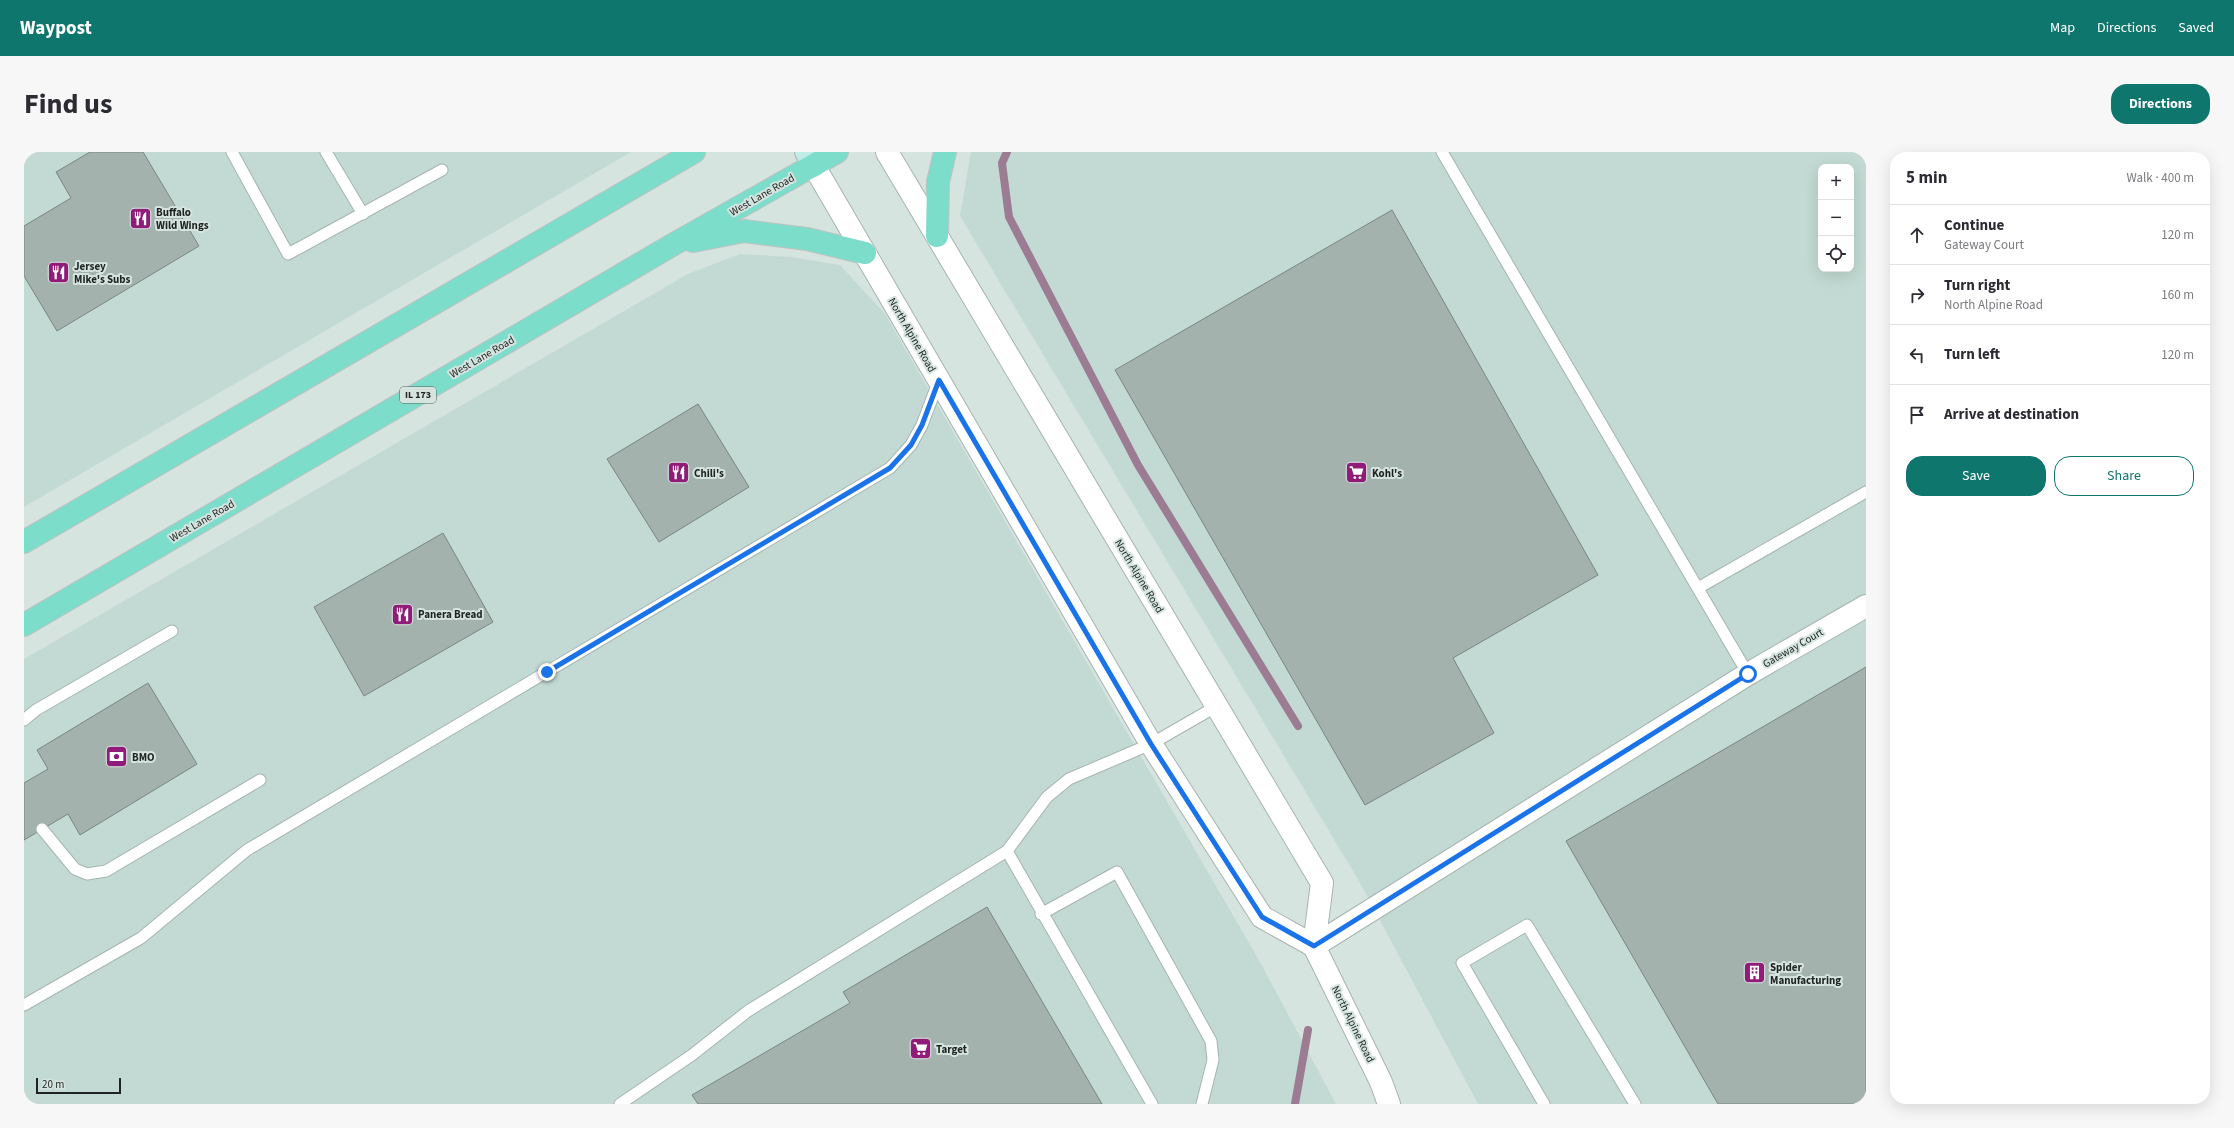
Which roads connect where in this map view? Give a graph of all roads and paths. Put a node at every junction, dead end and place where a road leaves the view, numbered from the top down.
1 (232, 152) edge
2 (326, 152) edge
3 (694, 152) edge
4 (837, 152) edge
5 (887, 152) edge
6 (945, 152) edge
7 (1442, 152) edge
8 (679, 158) edge
9 (810, 159) edge
10 (442, 170) dead end
11 (363, 214) junction
12 (937, 236) junction
13 (674, 244) junction
14 (865, 253) junction
15 (939, 380) junction
16 (1866, 492) edge
17 (24, 542) edge
18 (1698, 588) junction
19 (1866, 606) edge
20 (24, 625) edge
21 (172, 631) dead end
22 (1748, 674) junction
23 (1217, 706) junction
24 (24, 720) edge
25 (1151, 744) junction
26 (260, 780) dead end
27 (42, 830) dead end
28 (1007, 851) junction
29 (1041, 914) junction
30 (1314, 946) junction
31 (24, 1005) edge
32 (620, 1104) edge
33 (1152, 1104) edge
34 (1202, 1104) edge
35 (1389, 1104) edge
36 (1544, 1104) edge
37 (1635, 1104) edge

1 - 11 lane
2 - 11 lane
3 - 8 main road
4 - 9 main road, West Lane Road / IL 173
5 - 12 street, North Alpine Road
6 - 12 main road
7 - 18 lane
8 - 17 main road
9 - 13 main road, West Lane Road / IL 173
9 - 14 street, North Alpine Road
10 - 11 lane
12 - 23 street, North Alpine Road
13 - 14 main road
13 - 20 main road, West Lane Road / IL 173
14 - 15 street, North Alpine Road
15 - 25 street, North Alpine Road
15 - 31 lane
16 - 18 lane
18 - 22 lane
19 - 22 street, Gateway Court
21 - 24 lane
22 - 30 street, Gateway Court
23 - 25 lane
23 - 30 street, North Alpine Road
25 - 28 lane
25 - 30 street, North Alpine Road
26 - 27 lane
28 - 29 lane
28 - 32 lane
29 - 33 lane
29 - 34 lane
30 - 35 street, North Alpine Road
36 - 37 lane

